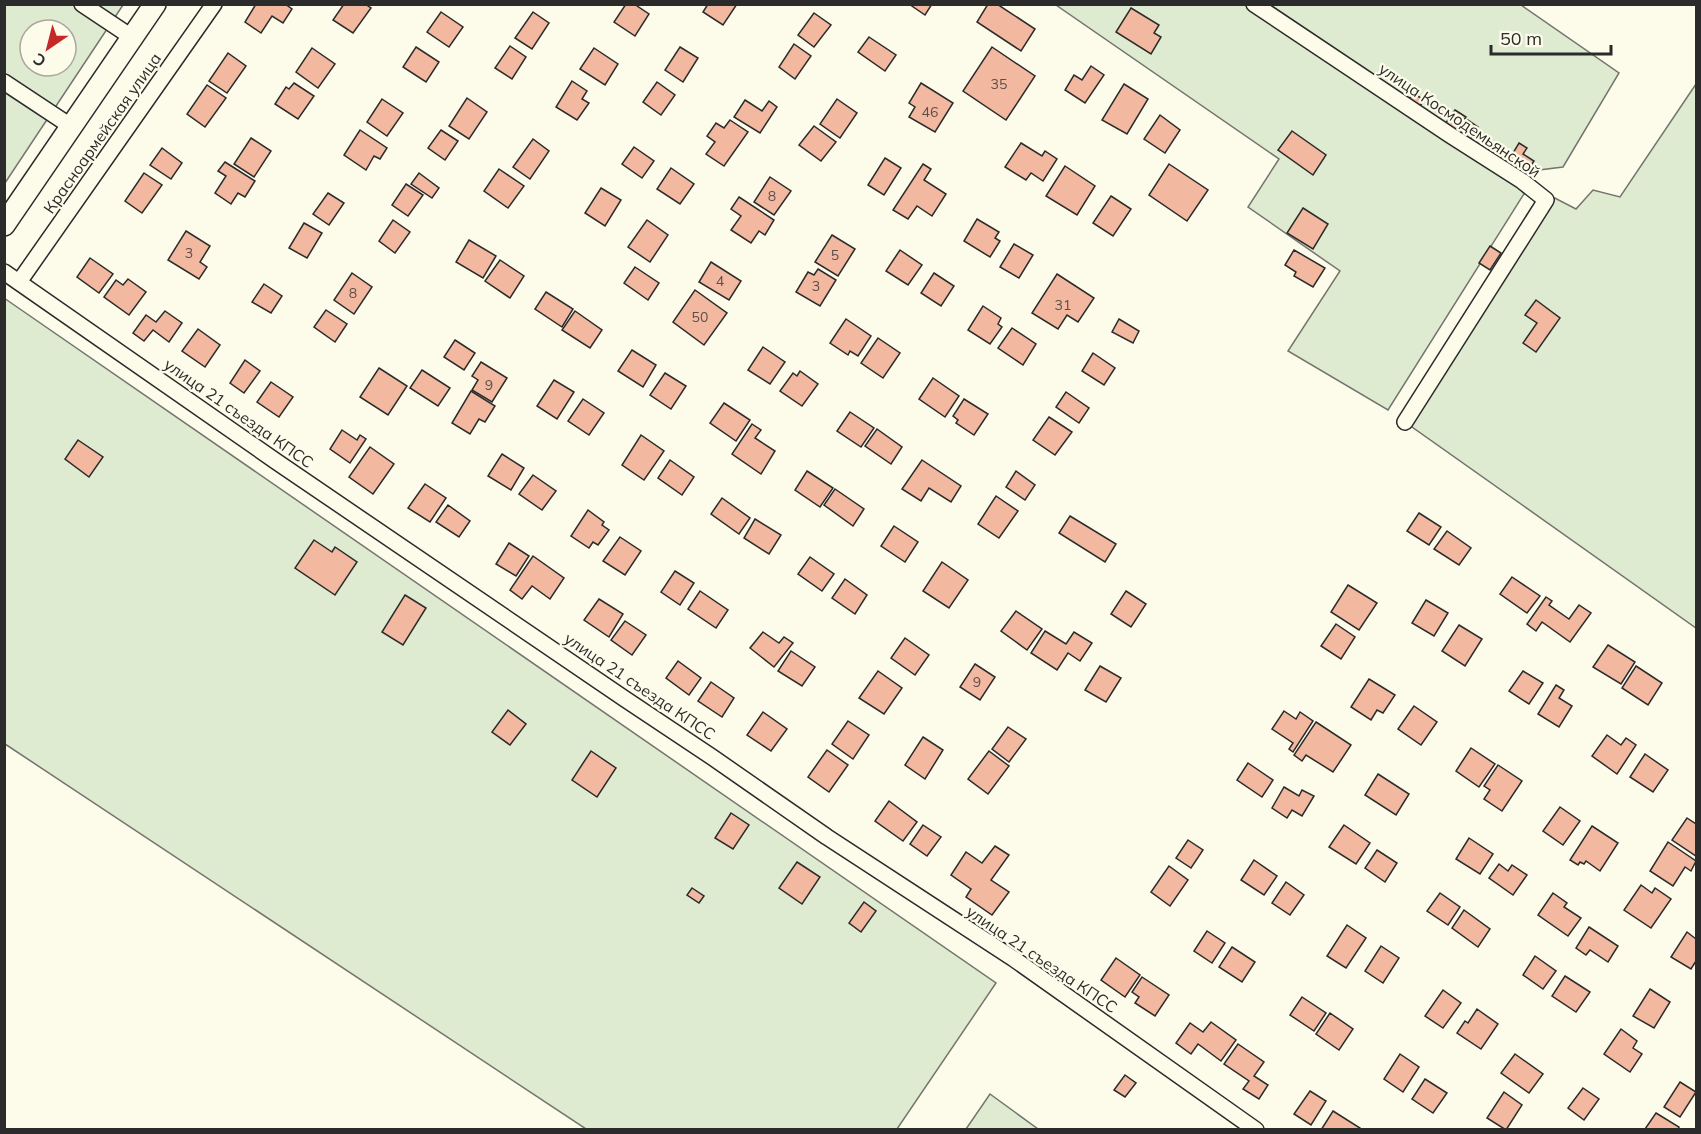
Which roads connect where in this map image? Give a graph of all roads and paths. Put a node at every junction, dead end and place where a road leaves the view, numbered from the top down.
1 (82, 4) edge
2 (155, 4) edge
3 (214, 4) edge
4 (1254, 4) edge
5 (133, 38) junction
6 (4, 82) edge
7 (72, 127) junction
8 (4, 225) edge
9 (4, 272) edge
10 (19, 282) junction
11 (1405, 422) dead end
12 (1256, 1130) edge

1 - 5 street
2 - 5 main road
3 - 10 street, Красноармейская улица
4 - 11 street, улица Космодемьянской
5 - 7 main road
6 - 7 street
7 - 8 main road
9 - 10 street, улица 21 съезда КПСС
10 - 12 street, улица 21 съезда КПСС

